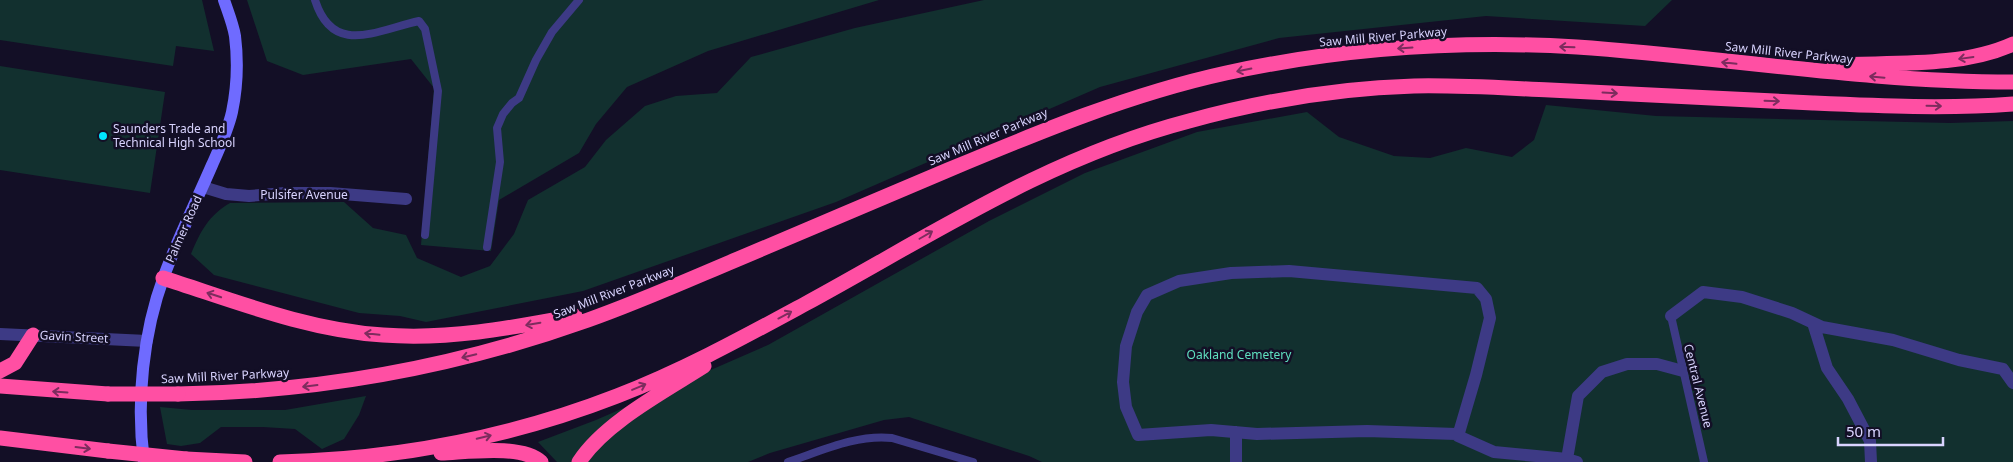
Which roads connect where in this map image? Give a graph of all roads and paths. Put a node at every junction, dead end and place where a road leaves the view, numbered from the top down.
1 (224, 0) edge
2 (315, 0) edge
3 (579, 0) edge
4 (2013, 44) edge
5 (1777, 68) junction
6 (2013, 82) edge
7 (2013, 104) edge
8 (203, 187) junction
9 (406, 199) dead end
10 (425, 235) dead end
11 (487, 247) dead end
12 (163, 278) junction
13 (616, 309) junction
14 (1671, 316) joint
15 (1813, 323) junction
16 (761, 328) junction
17 (0, 334) edge
18 (33, 335) junction
19 (147, 341) junction
20 (0, 371) edge
21 (1683, 371) junction
22 (2013, 383) edge
23 (0, 386) edge
24 (1236, 432) junction
25 (1458, 436) junction
26 (0, 438) edge
27 (382, 455) junction
28 (1514, 458) edge
29 (802, 460) edge
30 (1572, 460) edge
31 (144, 462) edge
32 (245, 462) edge
33 (280, 462) edge
34 (541, 462) edge
35 (580, 462) edge
36 (788, 462) edge
37 (973, 462) edge
38 (1236, 462) edge
39 (1704, 462) edge
40 (1872, 462) edge

1 - 8 street, Palmer Road
2 - 10 lane
3 - 11 lane
4 -> 5 highway
6 -> 5 highway, Saw Mill River Parkway
5 -> 13 highway, Saw Mill River Parkway
16 -> 7 highway
8 - 9 street, Pulsifer Avenue
8 - 12 street, Palmer Road
13 -> 12 highway
12 - 19 street, Palmer Road
13 -> 23 highway, Saw Mill River Parkway, bridge
14 - 15 street
14 - 21 lane, Central Avenue
15 - 22 street
15 - 40 street
27 -> 16 highway
16 - 35 highway
17 - 18 street, Gavin Street
18 - 19 street, Gavin Street
18 - 20 highway
19 - 31 street, Palmer Road
21 - 30 street
21 - 39 lane, Central Avenue
24 - 25 street
24 - 25 street
24 - 38 street
25 - 28 street
26 -> 32 highway, bridge
27 - 33 highway
27 - 34 highway
28 - 30 street
29 - 36 lane
29 - 37 lane

